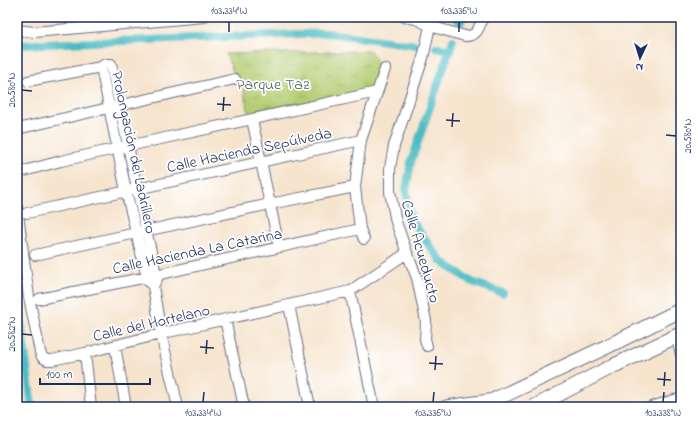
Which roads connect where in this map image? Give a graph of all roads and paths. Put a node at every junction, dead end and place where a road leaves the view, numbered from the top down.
1 (204, 17) edge
2 (404, 17) edge
3 (483, 17) edge
4 (430, 26) junction
5 (17, 30) edge
6 (101, 67) junction
7 (385, 70) dead end
8 (235, 79) dead end
9 (28, 81) dead end
10 (377, 92) junction
11 (119, 105) junction
12 (109, 108) junction
13 (252, 119) junction
14 (17, 129) edge
15 (361, 140) junction
16 (128, 146) junction
17 (118, 149) junction
18 (261, 162) junction
19 (24, 171) dead end
20 (354, 187) junction
21 (137, 189) junction
22 (126, 191) junction
23 (270, 204) junction
24 (17, 206) edge
25 (27, 213) dead end
26 (146, 231) junction
27 (136, 234) junction
28 (279, 247) junction
29 (407, 253) junction
30 (35, 255) dead end
31 (152, 275) junction
32 (350, 291) junction
33 (39, 299) dead end
34 (289, 305) junction
35 (681, 310) edge
36 (226, 319) junction
37 (161, 334) junction
38 (680, 345) edge
39 (115, 346) junction
40 (427, 346) dead end
41 (85, 353) junction
42 (681, 398) edge
43 (491, 401) junction
44 (536, 406) edge
45 (91, 407) edge
46 (126, 407) edge
47 (178, 407) edge
48 (244, 407) edge
49 (310, 407) edge
50 (374, 407) edge
51 (446, 407) edge
52 (478, 407) edge
53 (651, 407) edge

1 - 5 street
2 - 4 street
3 - 4 street
4 - 29 street, Calle Acueducto
6 - 9 street
6 - 11 street, Prolongación del Ladrillero
6 - 12 street, Prolongación del Ladrillero
7 - 10 street
8 - 11 street
10 - 13 street
10 - 15 street
11 - 12 street
11 - 16 street, Prolongación del Ladrillero
12 - 14 street
12 - 17 street, Prolongación del Ladrillero
13 - 16 street
13 - 18 street
15 - 18 street, Calle Hacienda Sepúlveda
15 - 20 street
16 - 17 street
16 - 21 street, Prolongación del Ladrillero
17 - 19 street
17 - 22 street, Prolongación del Ladrillero
18 - 21 street, Calle Hacienda Sepúlveda
18 - 23 street
20 - 23 street
20 - 28 street, Calle Hacienda La Catarina
21 - 22 street, Calle Hacienda Sepúlveda
21 - 26 street, Prolongación del Ladrillero
22 - 25 street, Calle Hacienda Sepúlveda
22 - 27 street, Prolongación del Ladrillero
23 - 26 street
23 - 28 street
24 - 41 street, Calle del Hortelano
26 - 27 street
26 - 31 street, Prolongación del Ladrillero
27 - 30 street
27 - 31 street, Prolongación del Ladrillero
28 - 31 street, Calle Hacienda La Catarina
29 - 32 street, Calle del Hortelano
29 - 40 street, Calle Acueducto
31 - 33 street, Calle Hacienda La Catarina
31 - 37 street, Prolongación del Ladrillero
32 - 34 street, Calle del Hortelano
32 - 50 street
34 - 36 street, Calle del Hortelano
34 - 49 street
35 - 43 highway
36 - 37 street, Calle del Hortelano
36 - 48 street
37 - 39 street, Calle del Hortelano
37 - 47 street, Prolongación del Ladrillero
38 - 44 highway
39 - 41 street, Calle del Hortelano
39 - 46 street
41 - 45 street
42 - 53 street
43 - 51 main road
43 - 52 highway

